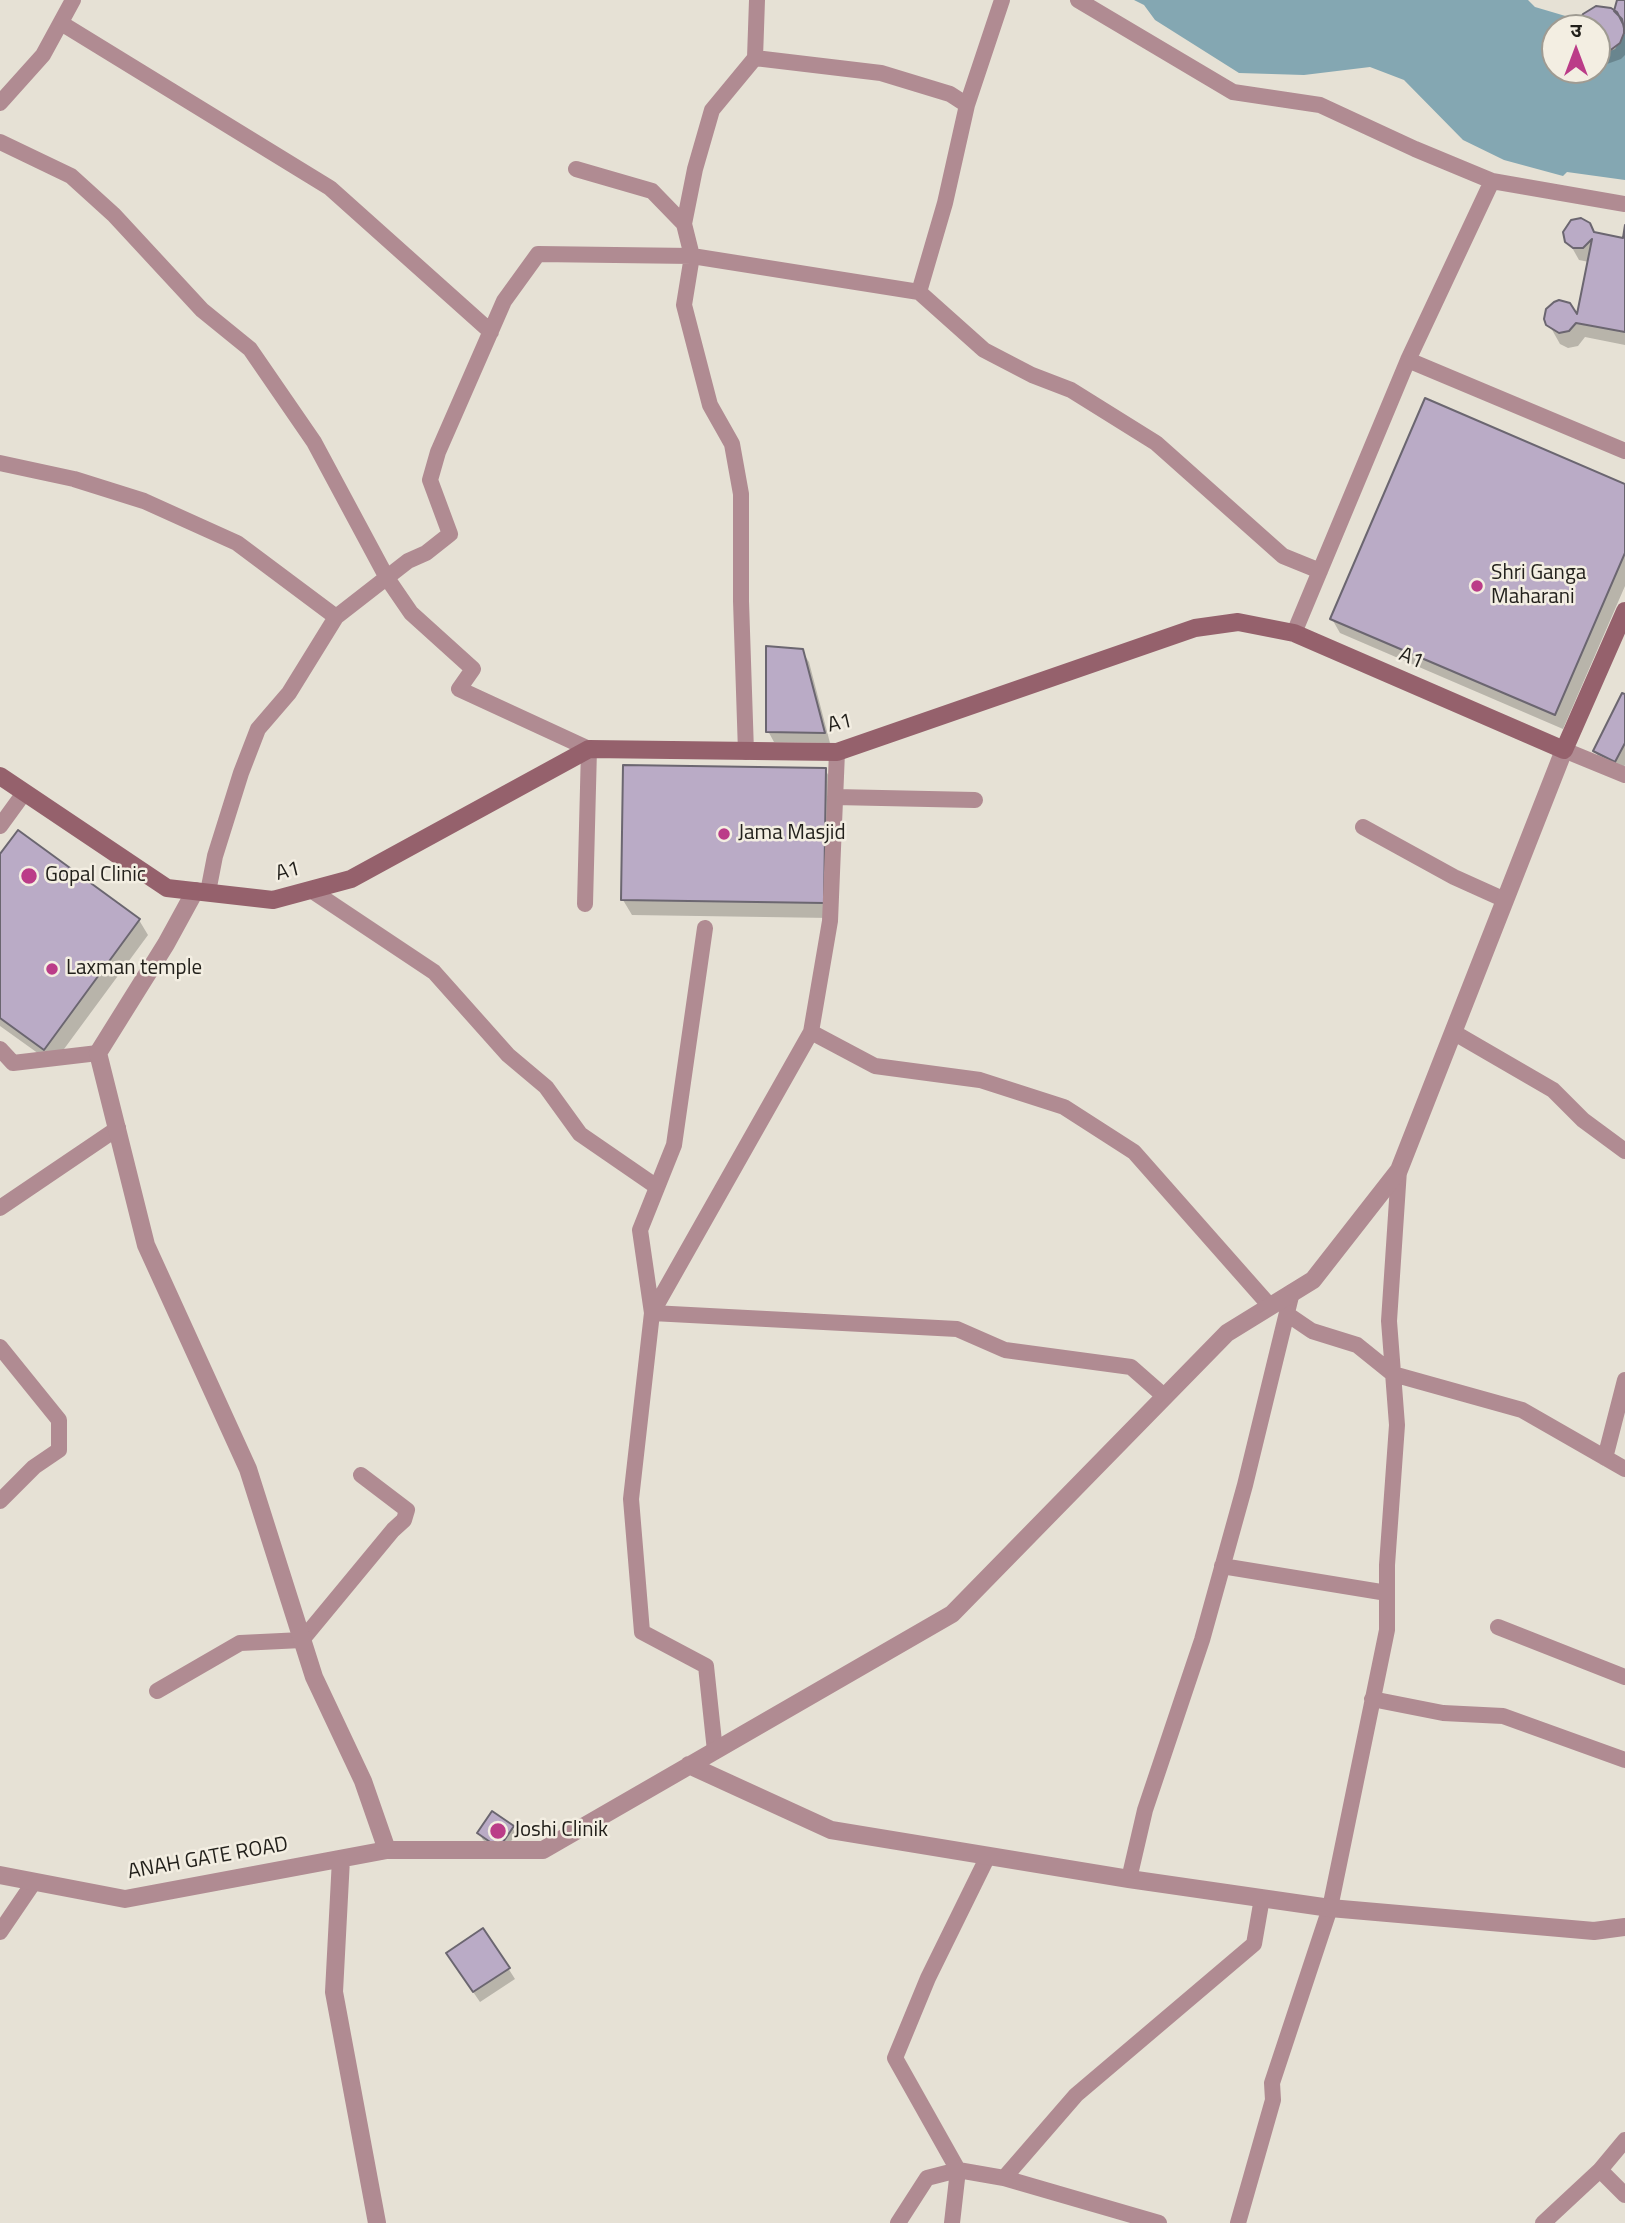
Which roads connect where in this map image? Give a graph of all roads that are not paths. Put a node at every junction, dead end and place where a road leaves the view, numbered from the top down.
1 (73, 0) edge
2 (757, 0) edge
3 (1002, 0) edge
4 (1078, 0) edge
5 (61, 23) junction
6 (755, 58) junction
7 (0, 103) edge
8 (967, 105) junction
9 (0, 142) edge
10 (576, 169) dead end
11 (1493, 181) junction
12 (1625, 204) edge
13 (684, 224) junction
14 (692, 256) junction
15 (919, 292) junction
16 (491, 332) junction
17 (1408, 360) junction
18 (1625, 451) edge
19 (0, 463) edge
20 (1320, 571) junction
21 (387, 578) junction
22 (1625, 611) edge
23 (336, 617) junction
24 (1294, 633) junction
25 (589, 749) junction
26 (1564, 750) junction
27 (746, 752) junction
28 (836, 752) junction
29 (1625, 775) edge
30 (0, 776) edge
31 (24, 793) junction
32 (835, 797) junction
33 (975, 800) dead end
34 (0, 827) edge
35 (1363, 827) dead end
36 (311, 890) junction
37 (201, 891) junction
38 (1504, 900) junction
39 (585, 904) dead end
40 (705, 928) dead end
41 (811, 1032) junction
42 (1453, 1032) junction
43 (0, 1049) edge
44 (98, 1053) junction
45 (7, 1066) edge
46 (118, 1128) junction
47 (1625, 1151) edge
48 (1399, 1170) junction
49 (657, 1187) junction
50 (0, 1208) edge
51 (1292, 1292) junction
52 (1270, 1306) junction
53 (652, 1313) junction
54 (1287, 1314) junction
55 (0, 1348) edge
56 (1393, 1374) junction
57 (1625, 1380) edge
58 (1164, 1396) junction
59 (1605, 1458) junction
60 (1625, 1469) edge
61 (361, 1475) dead end
62 (0, 1501) edge
63 (1223, 1566) junction
64 (1387, 1593) junction
65 (1498, 1627) dead end
66 (302, 1640) junction
67 (1625, 1677) edge
68 (157, 1691) dead end
69 (1373, 1699) junction
70 (715, 1751) junction
71 (1625, 1760) edge
72 (689, 1765) junction
73 (387, 1850) junction
74 (988, 1856) junction
75 (341, 1858) junction
76 (0, 1875) edge
77 (1129, 1879) junction
78 (34, 1882) junction
79 (1262, 1898) junction
80 (1330, 1908) junction
81 (1625, 1927) edge
82 (0, 1932) edge
83 (1625, 2140) edge
84 (958, 2170) junction
85 (1601, 2170) junction
86 (1004, 2178) junction
87 (1625, 2195) edge
88 (377, 2223) edge
89 (898, 2223) edge
90 (952, 2223) edge
91 (1158, 2223) edge
92 (1238, 2223) edge
93 (1543, 2223) edge

1 - 5 street
2 - 6 street
3 - 8 street
4 - 11 street
5 - 7 street
5 - 16 street
6 - 8 street
6 - 13 street
8 - 15 street
9 - 21 street
10 - 13 street
11 - 12 street
11 - 17 street
13 - 14 street
14 - 15 street
14 - 16 street
14 - 27 street
15 - 20 street
16 - 21 street
17 - 18 street
17 - 20 street
19 - 23 street
20 - 24 street
21 - 23 street
21 - 25 street
22 - 26 main road
23 - 37 street
24 - 26 main road, A1
24 - 28 main road, A1
25 - 27 main road, A1
25 - 36 main road, A1
25 - 39 street
26 - 29 street
26 - 38 street, ANAH GATE ROAD
27 - 28 main road, A1
28 - 32 street
30 - 31 main road, A1
31 - 34 street
31 - 37 main road, A1
32 - 33 street
32 - 41 street
35 - 38 street
36 - 37 main road, A1
36 - 49 street
37 - 44 street
38 - 42 street, ANAH GATE ROAD
40 - 49 street
41 - 52 street
41 - 53 street
42 - 47 street
42 - 48 street, ANAH GATE ROAD
43 - 45 street
44 - 45 street
44 - 46 street
46 - 50 street
46 - 66 street
48 - 51 street, ANAH GATE ROAD
48 - 56 street
49 - 53 street
51 - 52 street, ANAH GATE ROAD
51 - 54 street
52 - 58 street, ANAH GATE ROAD
53 - 58 street
53 - 70 street
54 - 56 street
54 - 63 street
55 - 62 street
56 - 59 street
56 - 64 street
57 - 59 street
58 - 70 street, ANAH GATE ROAD
59 - 60 street
61 - 66 street
63 - 64 street
63 - 77 street
64 - 69 street
65 - 67 street
66 - 68 street
66 - 73 street
69 - 71 street
69 - 80 street
70 - 72 street, ANAH GATE ROAD
72 - 73 street, ANAH GATE ROAD
72 - 74 street
73 - 75 street, ANAH GATE ROAD
74 - 77 street
74 - 84 street
75 - 78 street, ANAH GATE ROAD
75 - 88 street
76 - 78 street, ANAH GATE ROAD
77 - 79 street
78 - 82 street
79 - 80 street
79 - 86 street
80 - 81 street
80 - 92 street
83 - 85 street
84 - 86 street
84 - 89 street
84 - 90 street
85 - 87 street
85 - 93 street
86 - 91 street

